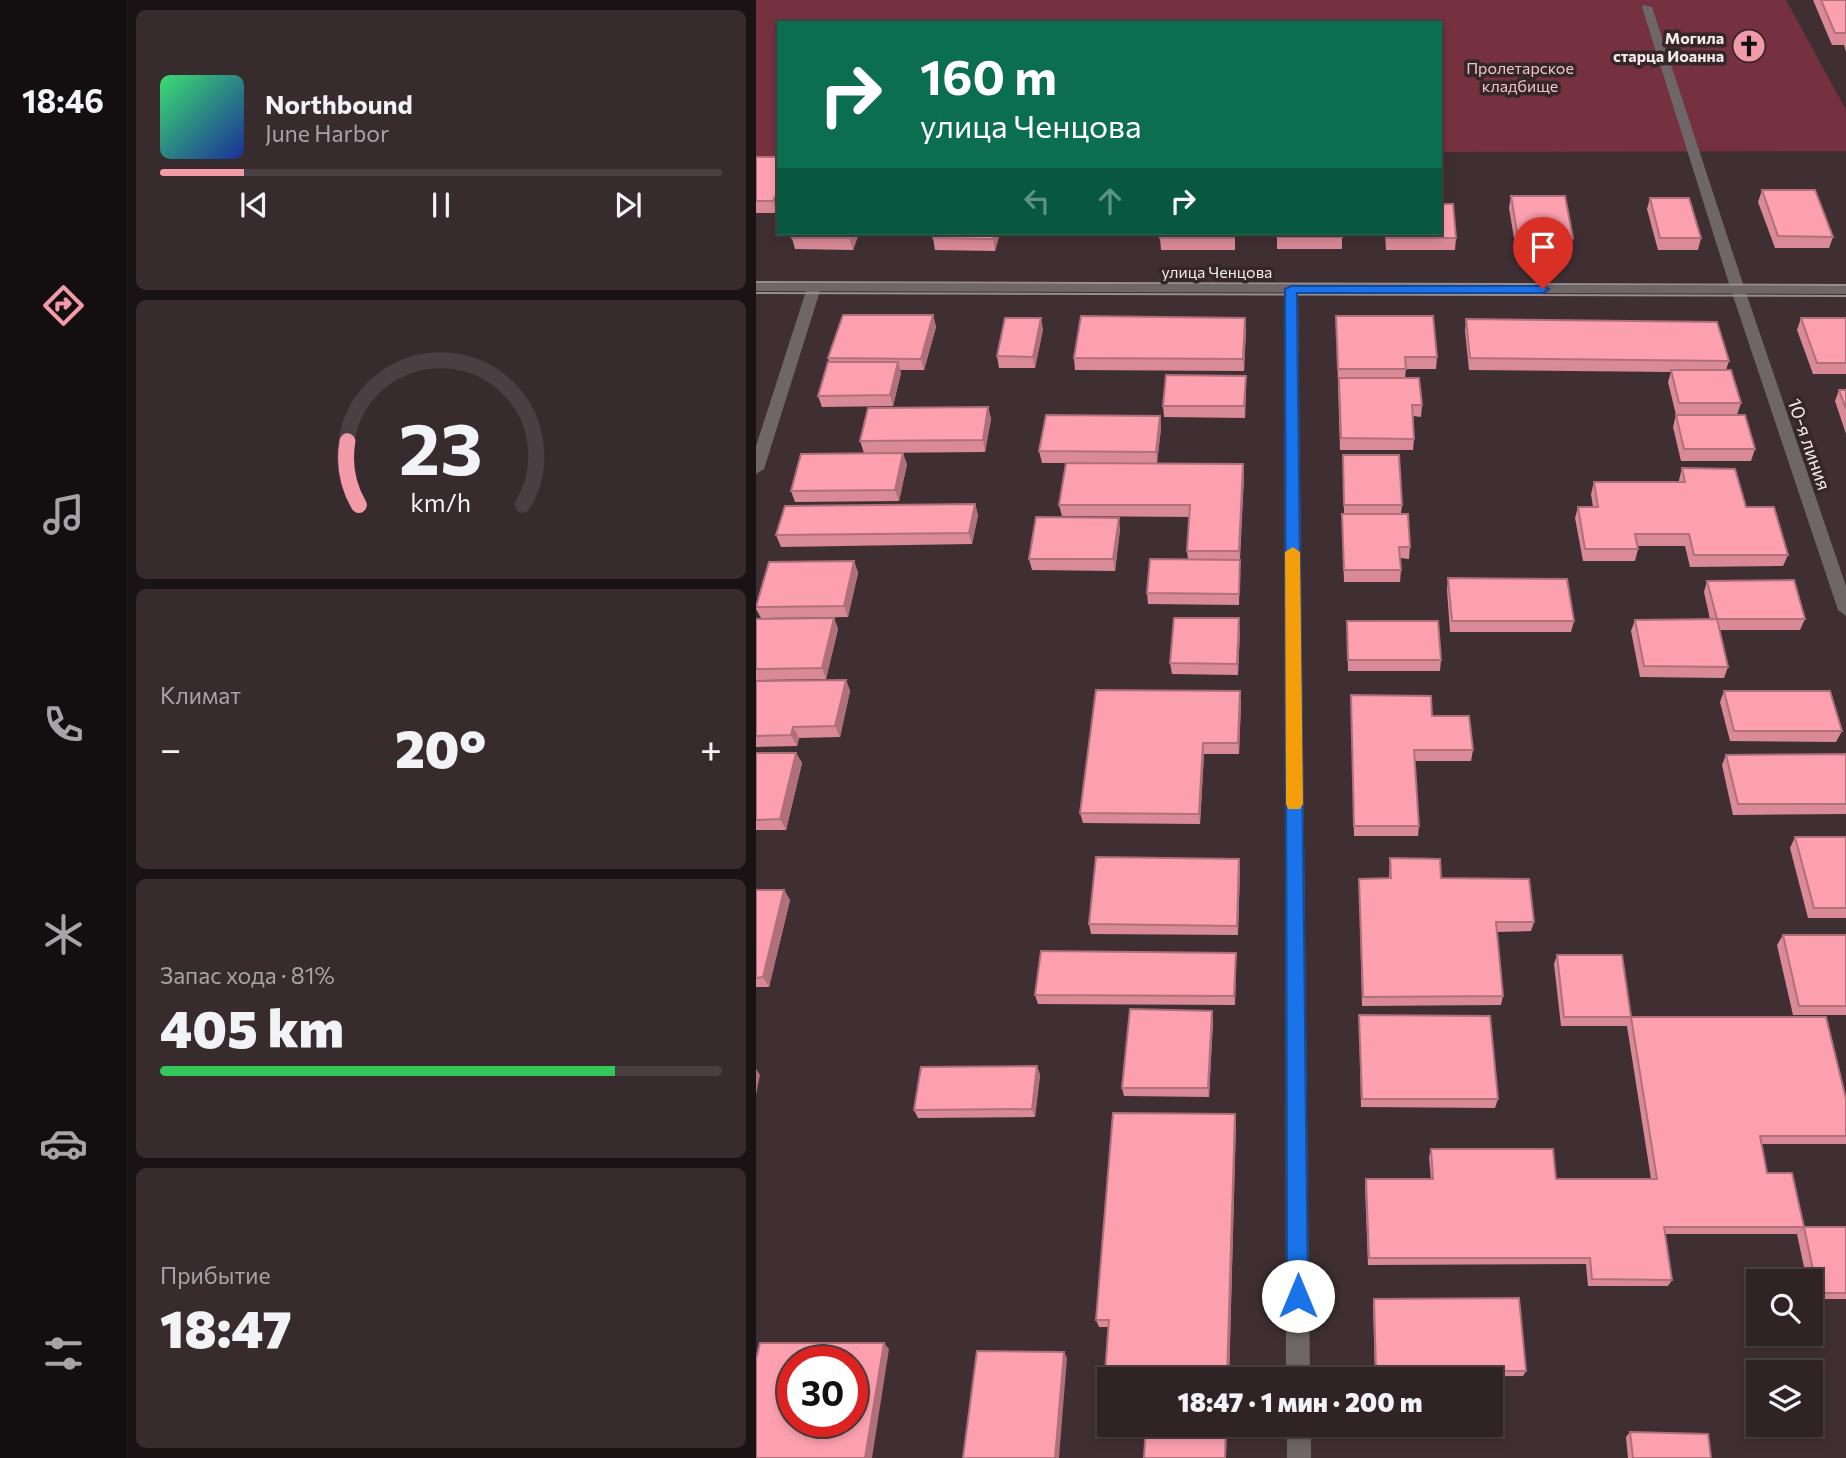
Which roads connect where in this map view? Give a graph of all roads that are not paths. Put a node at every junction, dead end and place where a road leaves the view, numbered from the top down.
1 (1647, 7) dead end
2 (756, 287) edge
3 (814, 288) junction
4 (1291, 289) junction
5 (1738, 290) junction
6 (1846, 290) edge
7 (756, 468) edge
8 (1846, 610) edge
9 (1298, 1367) edge
10 (1299, 1437) edge
11 (1299, 1458) edge

1 - 5 street, 10-я линия
2 - 3 street, улица Ченцова
3 - 4 street, улица Ченцова
3 - 7 street
4 - 5 street, улица Ченцова
4 - 9 street
5 - 6 street, улица Ченцова
5 - 8 street, 10-я линия
10 - 11 street

